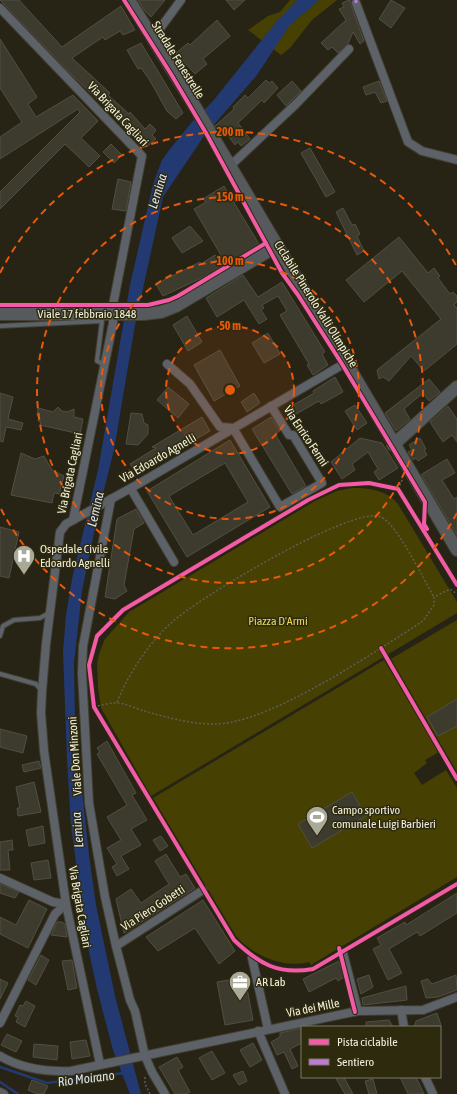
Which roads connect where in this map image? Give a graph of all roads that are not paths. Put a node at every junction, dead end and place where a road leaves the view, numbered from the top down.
1 (129, 0) edge
2 (181, 0) edge
3 (356, 3) dead end
4 (0, 8) edge
5 (153, 38) junction
6 (349, 49) dead end
7 (457, 160) edge
8 (230, 166) junction
9 (277, 246) junction
10 (0, 314) edge
11 (116, 315) junction
12 (0, 326) edge
13 (346, 362) junction
14 (104, 364) junction
15 (167, 364) dead end
16 (457, 387) edge
17 (271, 406) junction
18 (233, 428) junction
19 (393, 445) junction
20 (131, 489) junction
21 (111, 499) junction
22 (73, 520) junction
23 (457, 550) edge
24 (174, 562) dead end
25 (50, 612) junction
26 (0, 636) edge
27 (0, 674) edge
28 (42, 691) junction
29 (0, 878) edge
30 (203, 890) dead end
31 (66, 904) junction
32 (116, 946) junction
33 (343, 953) dead end
34 (252, 958) dead end
35 (457, 997) edge
36 (401, 1010) junction
37 (358, 1011) junction
38 (0, 1023) edge
39 (404, 1026) edge
40 (268, 1029) junction
41 (258, 1031) junction
42 (0, 1056) edge
43 (145, 1056) junction
44 (100, 1064) junction
45 (426, 1078) edge
46 (0, 1092) edge
47 (4, 1094) edge
48 (165, 1094) edge
49 (284, 1094) edge
50 (434, 1094) edge

1 - 5 main road, Stradale Fenestrelle
2 - 5 street
3 - 7 street
4 - 11 street, Via Brigata Cagliari
5 - 8 main road, Stradale Fenestrelle
6 - 8 street
8 - 9 main road, Stradale Fenestrelle
9 - 11 main road, Viale 17 febbraio 1848
9 - 13 main road, Stradale Fenestrelle
10 - 11 main road, Viale 17 febbraio 1848
11 - 14 street, Via Brigata Cagliari
12 - 14 lane
13 - 17 street, Via Edoardo Agnelli
13 - 19 main road, Stradale Fenestrelle
14 - 22 street, Via Brigata Cagliari
15 - 18 street
16 - 19 main road
17 - 18 street, Via Edoardo Agnelli
17 - 18 street, Via Enrico Fermi
18 - 20 street, Via Edoardo Agnelli
19 - 23 main road, Stradale Fenestrelle
20 - 21 street, Via Edoardo Agnelli
20 - 24 street
21 - 22 street, Via Edoardo Agnelli
21 - 32 street, Viale Don Minzoni
22 - 25 street, Via Brigata Cagliari
25 - 26 lane
25 - 28 street, Via Brigata Cagliari
27 - 28 lane
28 - 31 street, Via Brigata Cagliari
29 - 31 street
30 - 32 street, Via Piero Gobetti
31 - 38 street
31 - 44 street, Via Brigata Cagliari
32 - 43 street, Viale Don Minzoni
33 - 37 street
34 - 40 street
35 - 36 street, Via dei Mille
36 - 37 street, Via dei Mille
36 - 39 street
37 - 40 street, Via dei Mille
40 - 41 street, Via dei Mille
41 - 43 street, Via dei Mille
41 - 49 street
42 - 44 street, Via dei Mille
43 - 44 street, Via dei Mille
43 - 48 street, Viale Don Minzoni
45 - 50 street
46 - 47 street

